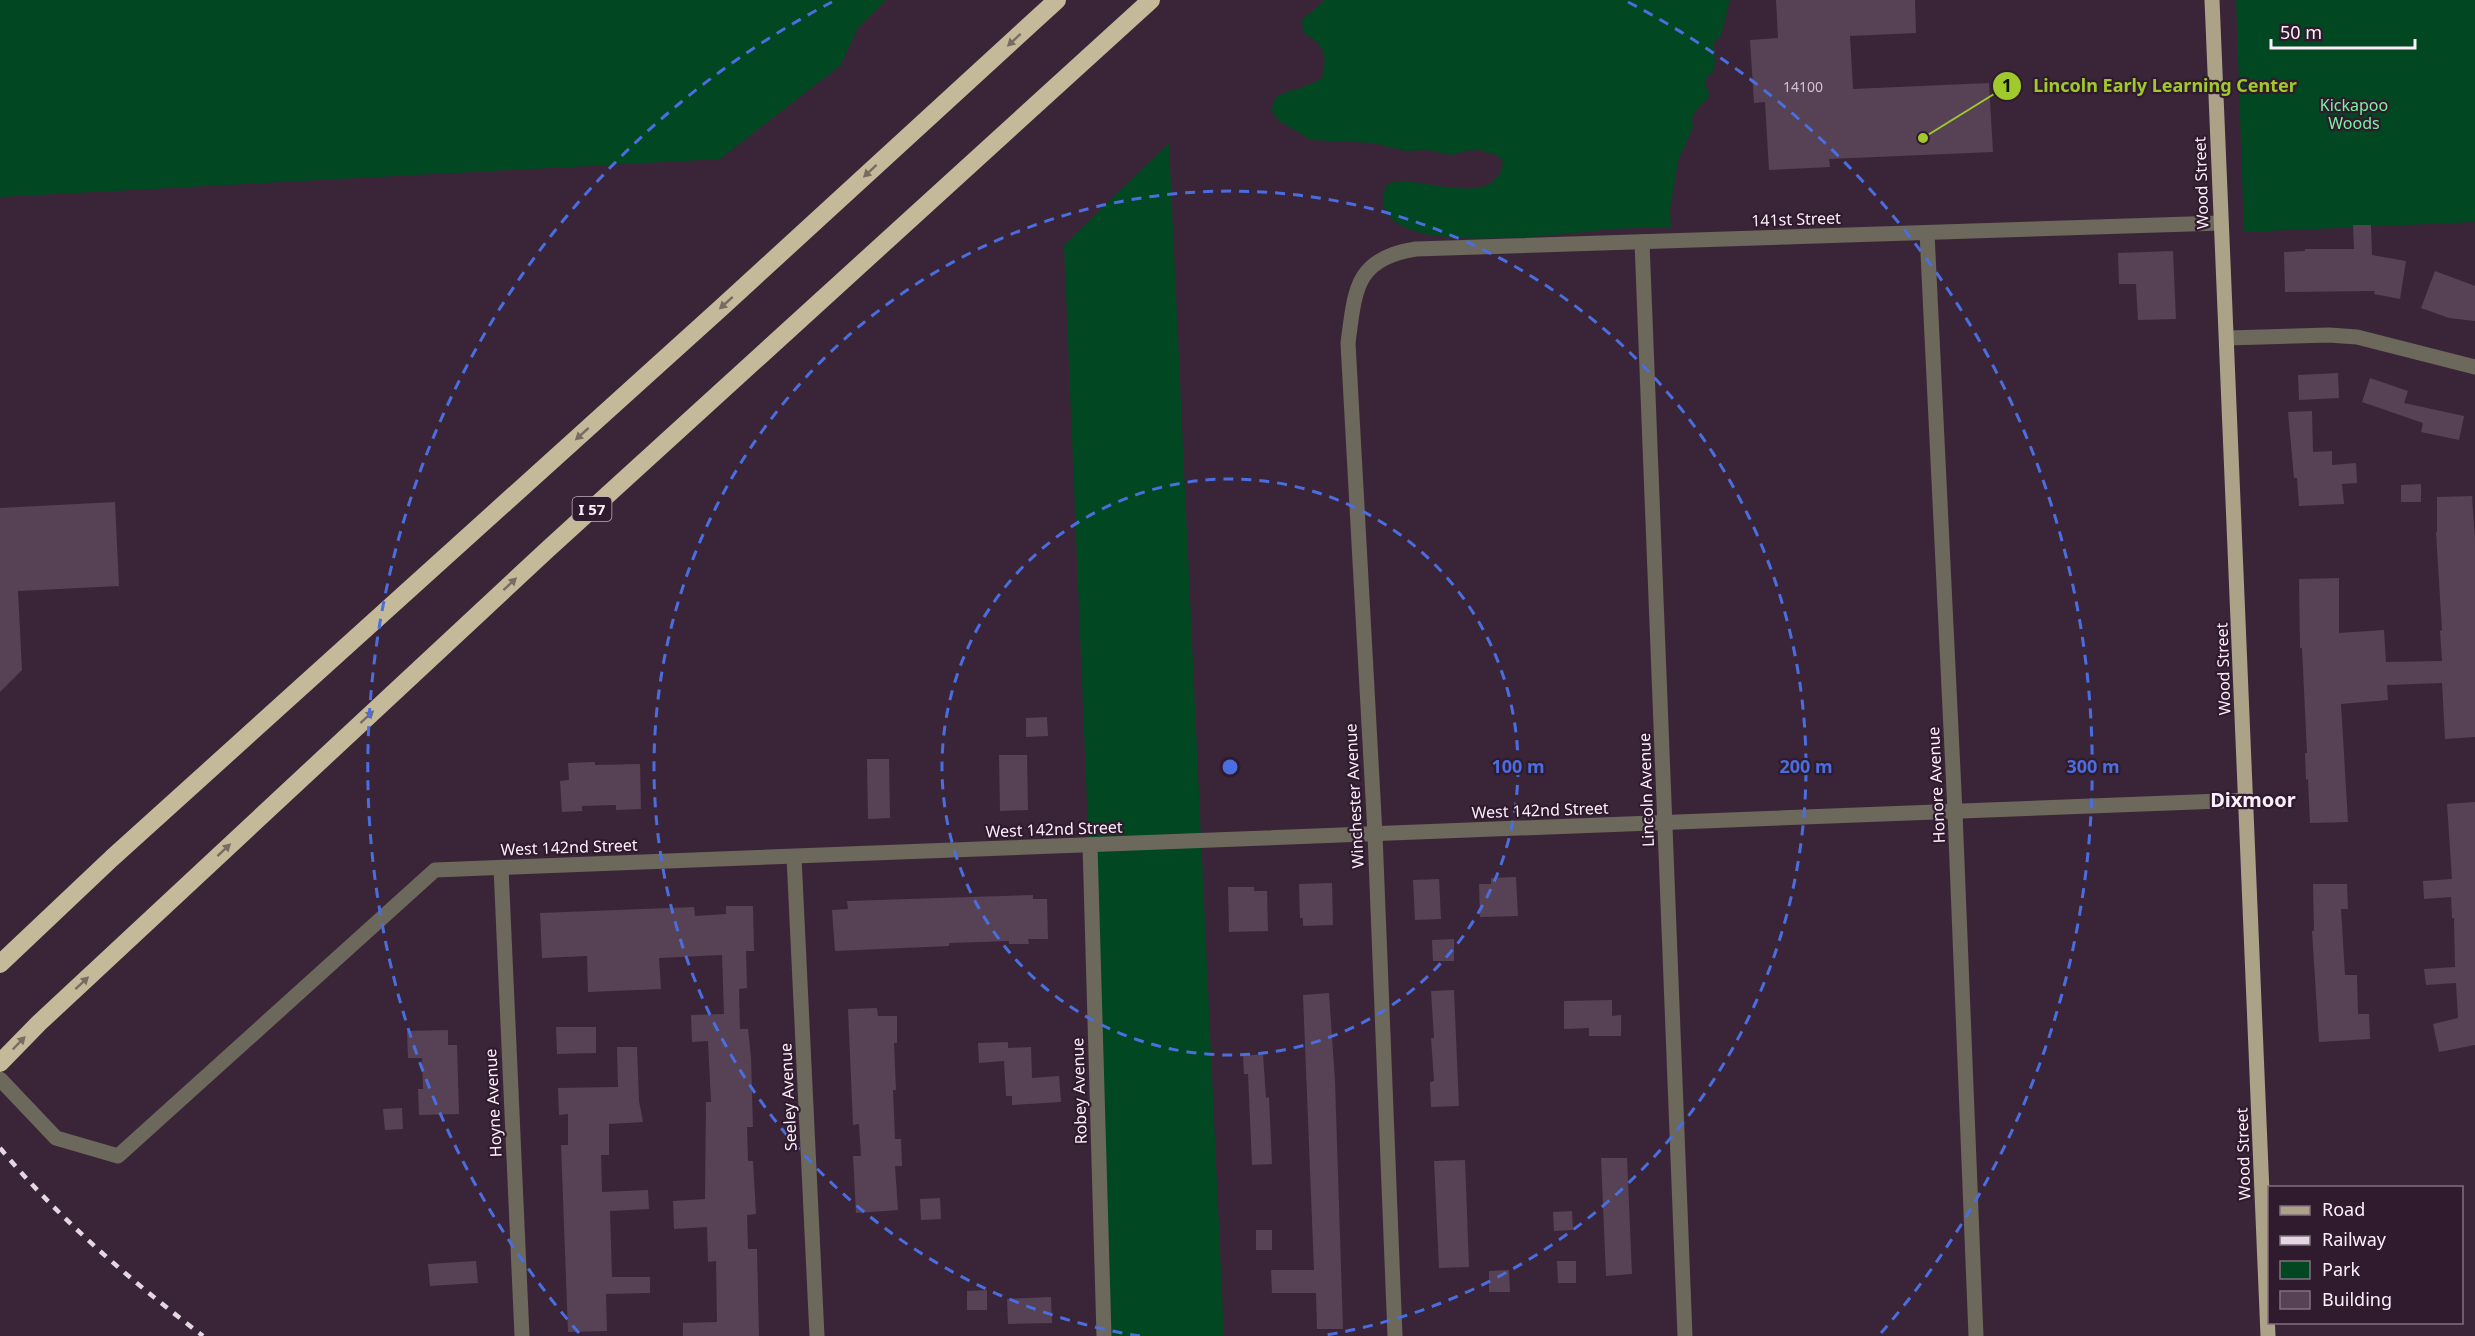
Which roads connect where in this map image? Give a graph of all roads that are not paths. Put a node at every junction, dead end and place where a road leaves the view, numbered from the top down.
1 (1057, 0) edge
2 (1151, 0) edge
3 (2212, 0) edge
4 (2221, 223) junction
5 (1927, 233) junction
6 (1642, 242) junction
7 (1376, 262) joint
8 (2227, 338) junction
9 (2475, 367) edge
10 (2247, 800) junction
11 (1955, 812) junction
12 (1665, 823) junction
13 (1375, 834) junction
14 (1090, 845) junction
15 (794, 857) junction
16 (501, 868) junction
17 (0, 964) edge
18 (0, 1063) edge
19 (0, 1079) edge
20 (522, 1336) edge
21 (817, 1336) edge
22 (1104, 1336) edge
23 (1395, 1336) edge
24 (1685, 1336) edge
25 (1976, 1336) edge
26 (2268, 1336) edge

1 -> 17 highway
18 -> 2 highway, I 57
3 - 4 main road, Wood Street
4 - 5 street, 141st Street
4 - 8 main road, Wood Street
5 - 6 street, 141st Street
5 - 11 street, Honore Avenue
6 - 7 street, 141st Street
6 - 12 street, Lincoln Avenue
7 - 13 street, Winchester Avenue
8 - 9 street
8 - 10 main road, Wood Street
10 - 11 street, West 142nd Street
10 - 26 main road, Wood Street
11 - 12 street, West 142nd Street
11 - 25 street, Honore Avenue
12 - 13 street, West 142nd Street
12 - 24 street, Lincoln Avenue
13 - 14 street, West 142nd Street
13 - 23 street, Winchester Avenue
14 - 15 street, West 142nd Street
14 - 22 street, Robey Avenue
15 - 16 street, West 142nd Street
15 - 21 street, Seeley Avenue
16 - 19 street, West 142nd Street
16 - 20 street, Hoyne Avenue

